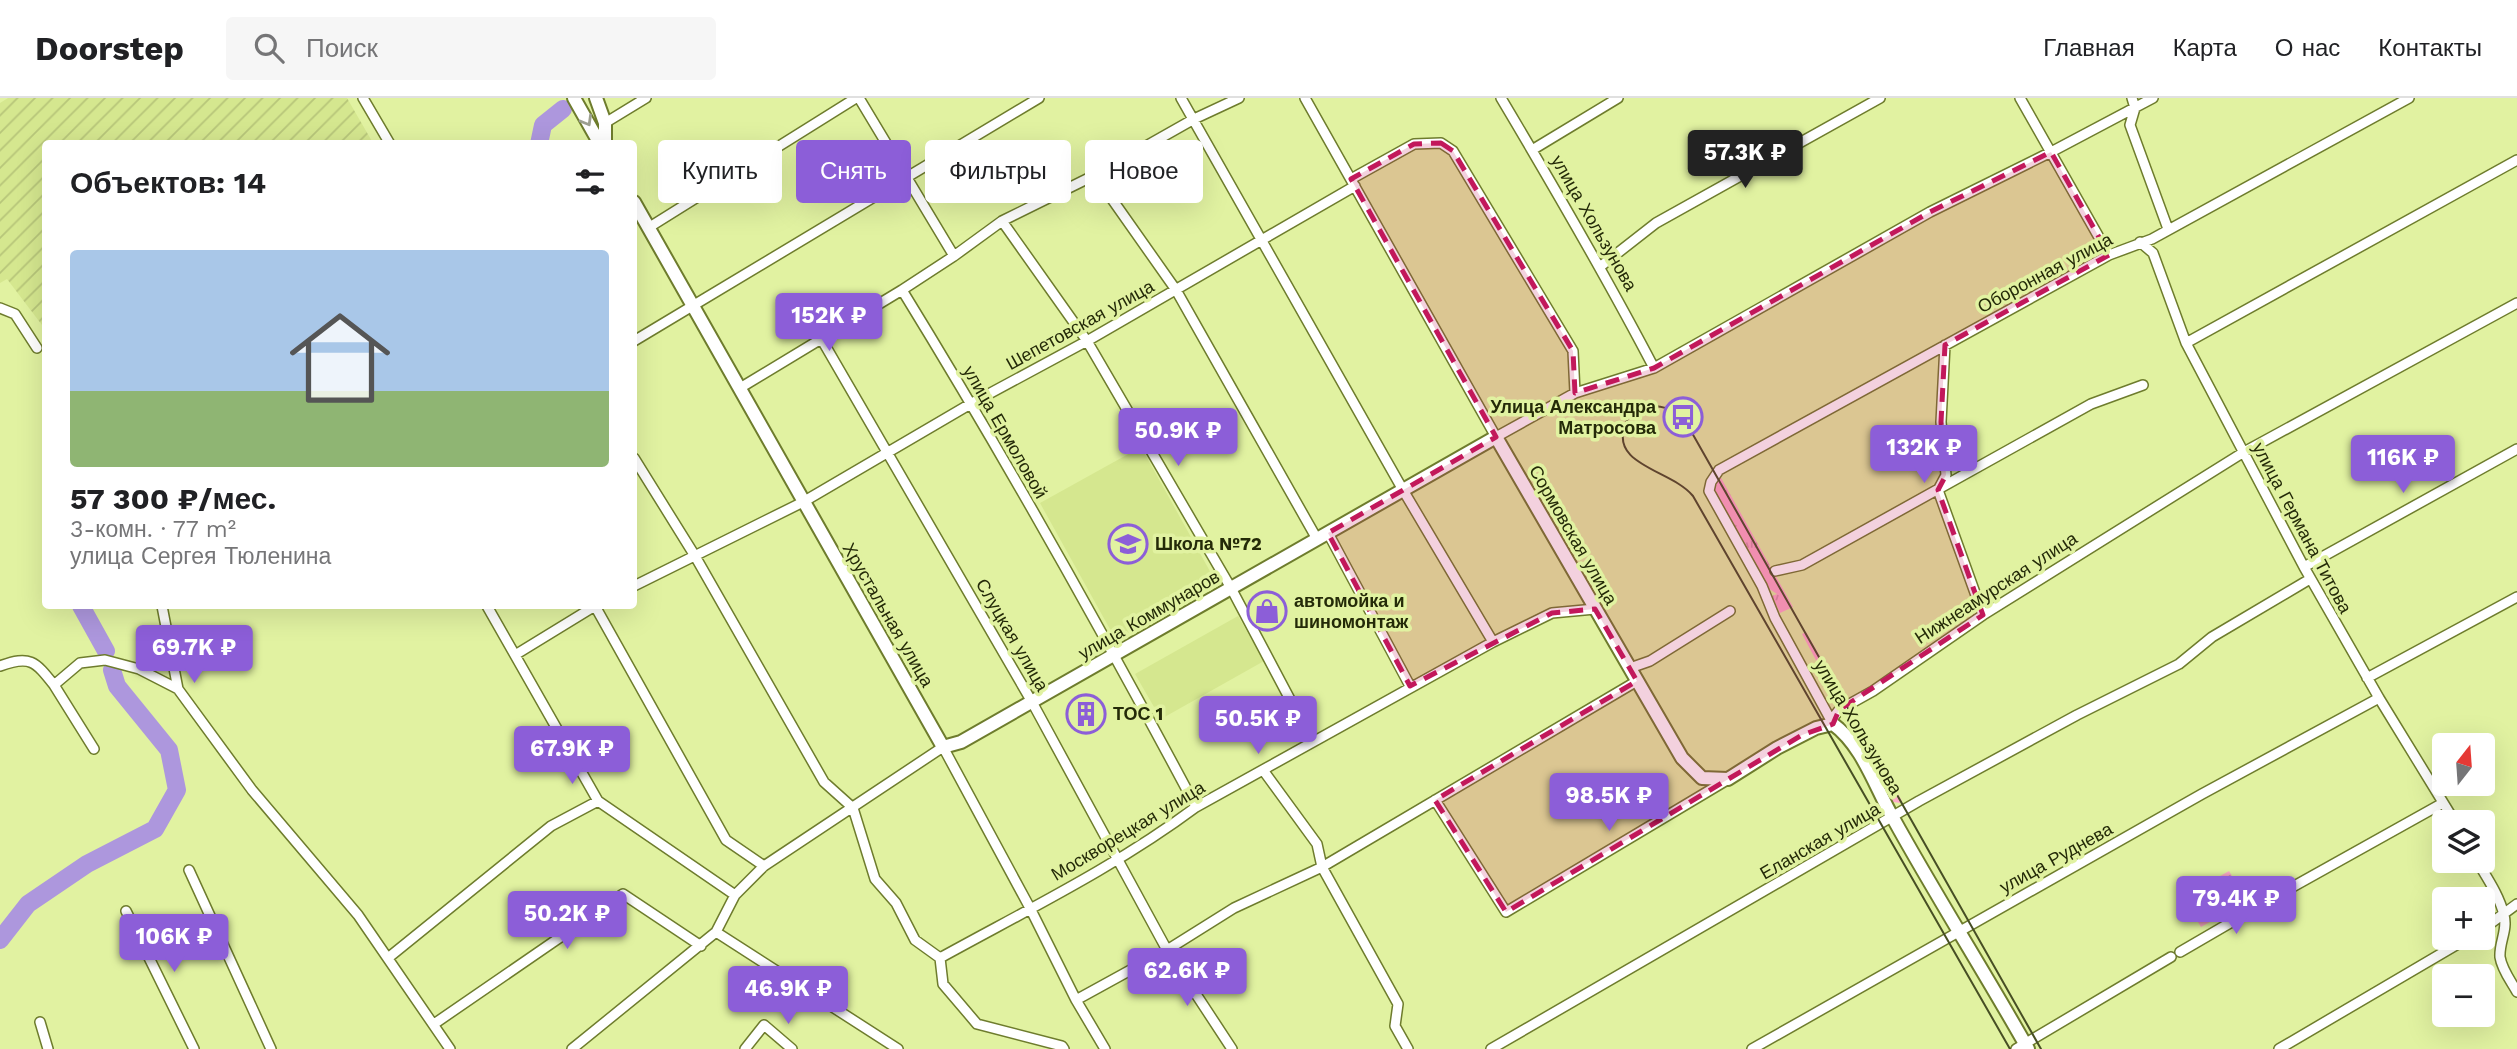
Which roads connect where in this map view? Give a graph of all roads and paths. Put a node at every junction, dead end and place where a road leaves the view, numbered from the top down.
1 (363, 98) edge
2 (574, 98) edge
3 (596, 98) edge
4 (646, 98) edge
5 (858, 98) edge
6 (1039, 98) edge
7 (1181, 98) edge
8 (1239, 98) edge
9 (1306, 98) edge
10 (1502, 98) edge
11 (1618, 98) edge
12 (1880, 98) edge
13 (2020, 98) edge
14 (2153, 98) edge
15 (2409, 98) edge
16 (2133, 103) edge
17 (1194, 119) junction
18 (605, 123) junction
19 (388, 140) edge
20 (600, 140) edge
21 (603, 140) edge
22 (885, 140) edge
23 (1157, 140) edge
24 (1532, 150) junction
25 (2051, 152) junction
26 (2517, 160) edge
27 (911, 176) edge
28 (1085, 180) edge
29 (911, 181) edge
30 (1353, 182) junction
31 (865, 203) edge
32 (1115, 203) edge
33 (637, 208) edge
34 (1002, 221) junction
35 (648, 228) junction
36 (2168, 229) junction
37 (1261, 241) junction
38 (2140, 242) junction
39 (2109, 255) junction
40 (954, 256) junction
41 (1601, 266) junction
42 (902, 290) junction
43 (1176, 290) junction
44 (2517, 303) edge
45 (693, 306) junction
46 (0, 308) edge
47 (637, 339) edge
48 (822, 340) junction
49 (1087, 341) junction
50 (2186, 343) junction
51 (1945, 345) junction
52 (37, 348) dead end
53 (1654, 368) junction
54 (2143, 385) dead end
55 (740, 388) junction
56 (1575, 393) junction
57 (972, 403) junction
58 (1496, 437) junction
59 (2517, 449) edge
60 (2244, 452) junction
61 (889, 453) junction
62 (637, 463) edge
63 (1403, 490) junction
64 (1938, 490) junction
65 (1709, 491) joint
66 (803, 502) junction
67 (1322, 536) junction
68 (695, 556) junction
69 (2304, 567) junction
70 (1775, 571) dead end
71 (2310, 579) junction
72 (637, 585) edge
73 (1231, 588) junction
74 (2517, 597) edge
75 (1595, 608) junction
76 (163, 609) edge
77 (489, 609) edge
78 (590, 609) edge
79 (597, 609) edge
80 (1730, 611) dead end
81 (1983, 615) junction
82 (1493, 642) junction
83 (1115, 654) junction
84 (515, 655) junction
85 (0, 666) edge
86 (1630, 668) junction
87 (2367, 678) junction
88 (1637, 681) junction
89 (54, 685) junction
90 (1410, 686) junction
91 (178, 689) junction
92 (2379, 698) junction
93 (1032, 702) junction
94 (1833, 724) junction
95 (1312, 741) junction
96 (943, 747) junction
97 (94, 749) dead end
98 (1263, 770) junction
99 (1728, 779) junction
100 (1435, 800) junction
101 (598, 801) junction
102 (2443, 803) junction
103 (1196, 807) junction
104 (853, 808) junction
105 (2447, 810) edge
106 (1892, 817) junction
107 (1117, 860) junction
108 (764, 866) junction
109 (1322, 867) junction
110 (189, 870) dead end
111 (2484, 873) edge
112 (2287, 890) dead end
113 (735, 895) junction
114 (2278, 895) dead end
115 (2517, 904) edge
116 (1030, 908) junction
117 (126, 911) dead end
118 (2504, 914) junction
119 (2495, 920) edge
120 (1959, 930) junction
121 (716, 932) junction
122 (701, 946) junction
123 (1167, 950) junction
124 (2448, 950) edge
125 (2180, 952) dead end
126 (2171, 957) dead end
127 (388, 958) junction
128 (940, 958) junction
129 (2517, 992) edge
130 (1076, 1000) junction
131 (40, 1022) dead end
132 (434, 1024) junction
133 (2023, 1047) edge
134 (192, 1048) edge
135 (48, 1049) edge
136 (271, 1049) edge
137 (450, 1049) edge
138 (572, 1049) edge
139 (745, 1049) edge
140 (792, 1049) edge
141 (898, 1049) edge
142 (1064, 1049) edge
143 (1105, 1049) edge
144 (1232, 1049) edge
145 (1408, 1049) edge
146 (1491, 1049) edge
147 (1752, 1049) edge
148 (2279, 1049) edge

1 - 19 street
2 -> 20 street
3 - 18 street
4 - 18 street
5 - 22 street
5 - 35 street
6 - 27 street
7 - 17 street
8 - 17 street
9 - 30 street, Сормовская улица
10 - 24 street, улица Хользунова
11 - 24 street
12 - 41 street
13 - 25 street
14 - 16 street
15 - 36 street, Оборонная улица
16 - 25 street
16 - 36 street
17 - 23 street
17 - 37 street
18 - 21 street
24 - 41 street, улица Хользунова
25 - 39 street
25 - 53 street
26 - 50 street
28 - 34 street
29 - 40 street
30 - 37 street, Шепетовская улица
30 - 56 street, Шепетовская улица
30 - 58 street, Сормовская улица
31 - 45 street
32 - 43 street
33 - 35 street, Хрустальная улица
34 - 40 street
34 - 49 street
35 - 45 street, Хрустальная улица
36 - 38 street, Оборонная улица
37 - 43 street, Шепетовская улица
37 - 63 street
38 - 39 street, Оборонная улица
38 - 50 street, улица Германа Титова
39 - 51 street, Оборонная улица
40 - 42 street
41 - 53 street, улица Хользунова
42 - 48 street
42 - 57 street, улица Ермоловой
43 - 49 street, Шепетовская улица
43 - 67 street
44 - 60 street, Нижнеамурская улица
45 - 47 street
45 - 55 street, Хрустальная улица
46 - 52 street
48 - 55 street
48 - 61 street, Слуцкая улица
49 - 57 street, Шепетовская улица
49 - 73 street
50 - 60 street, улица Германа Титова
51 - 64 street
51 - 65 street, Оборонная улица
53 - 56 street, улица Коммунаров
54 - 64 street
55 - 66 street, Хрустальная улица
56 - 58 street, улица Коммунаров
57 - 61 street, Шепетовская улица
57 - 83 street, улица Ермоловой
58 - 63 street, улица Коммунаров
58 - 75 street, Сормовская улица
59 - 69 street
60 - 69 street, улица Германа Титова
60 - 81 street, Нижнеамурская улица
61 - 66 street, Шепетовская улица
61 - 93 street, Слуцкая улица
62 - 68 street
63 - 67 street, улица Коммунаров
63 - 82 street
64 - 70 street
64 - 81 street
65 - 94 street, улица Хользунова
66 - 68 street, Шепетовская улица
66 - 96 street, Хрустальная улица
67 - 73 street, улица Коммунаров
67 - 90 street
68 - 72 street, Шепетовская улица
68 - 104 street
69 - 71 street, улица Германа Титова
71 - 87 street, улица Германа Титова
71 - 106 street, Еланская улица
73 - 83 street, улица Коммунаров
73 - 95 street
74 - 87 street
75 - 82 street, Москворецкая улица
75 - 86 street, Сормовская улица
76 - 91 street
77 - 84 street
78 - 84 street
79 - 108 street
80 - 86 street
81 - 94 street, Нижнеамурская улица
82 - 90 street, Москворецкая улица
83 - 93 street, улица Коммунаров
83 - 103 street, улица Ермоловой
84 - 101 street
85 - 89 street
86 - 88 street, Сормовская улица
87 - 92 street, улица Германа Титова
88 - 99 street, Сормовская улица
88 - 100 street
89 - 91 street
89 - 97 street
90 - 95 street, Москворецкая улица
91 - 127 street
92 - 102 street, улица Германа Титова
92 - 120 street, улица Руднева
93 - 96 street, улица Коммунаров
93 - 107 street, Слуцкая улица
94 - 99 street, Нижнеамурская улица
94 - 106 street, улица Хользунова
95 - 98 street, Москворецкая улица
96 - 104 street, улица Коммунаров
96 - 116 street, Хрустальная улица
98 - 103 street, Москворецкая улица
98 - 109 street
99 - 100 street, Нижнеамурская улица
100 - 109 street
101 - 113 street
101 - 127 street
102 - 105 street, улица Германа Титова
102 - 112 street
103 - 107 street, Москворецкая улица
104 - 108 street, улица Коммунаров
104 - 128 street
106 - 120 street, улица Хользунова
106 - 146 street, Еланская улица
107 - 116 street, Москворецкая улица
107 - 123 street, Слуцкая улица
108 - 113 street, улица Коммунаров
109 - 123 street
109 - 145 street
110 - 136 street
111 - 118 street
113 - 121 street, улица Коммунаров
114 - 125 street
115 - 118 street
116 - 128 street, Москворецкая улица
116 - 130 street, Хрустальная улица
117 - 134 street
118 - 119 street
118 - 129 street
120 - 133 street, улица Хользунова
120 - 147 street, улица Руднева
121 - 122 street, улица Коммунаров
121 - 141 street
122 - 132 street
122 - 138 street, улица Коммунаров
123 - 130 street
123 - 144 street, Слуцкая улица
124 - 148 street
126 - 133 street
127 - 132 street
128 - 142 street
130 - 143 street, Хрустальная улица
131 - 135 street
132 - 137 street
139 - 140 street

